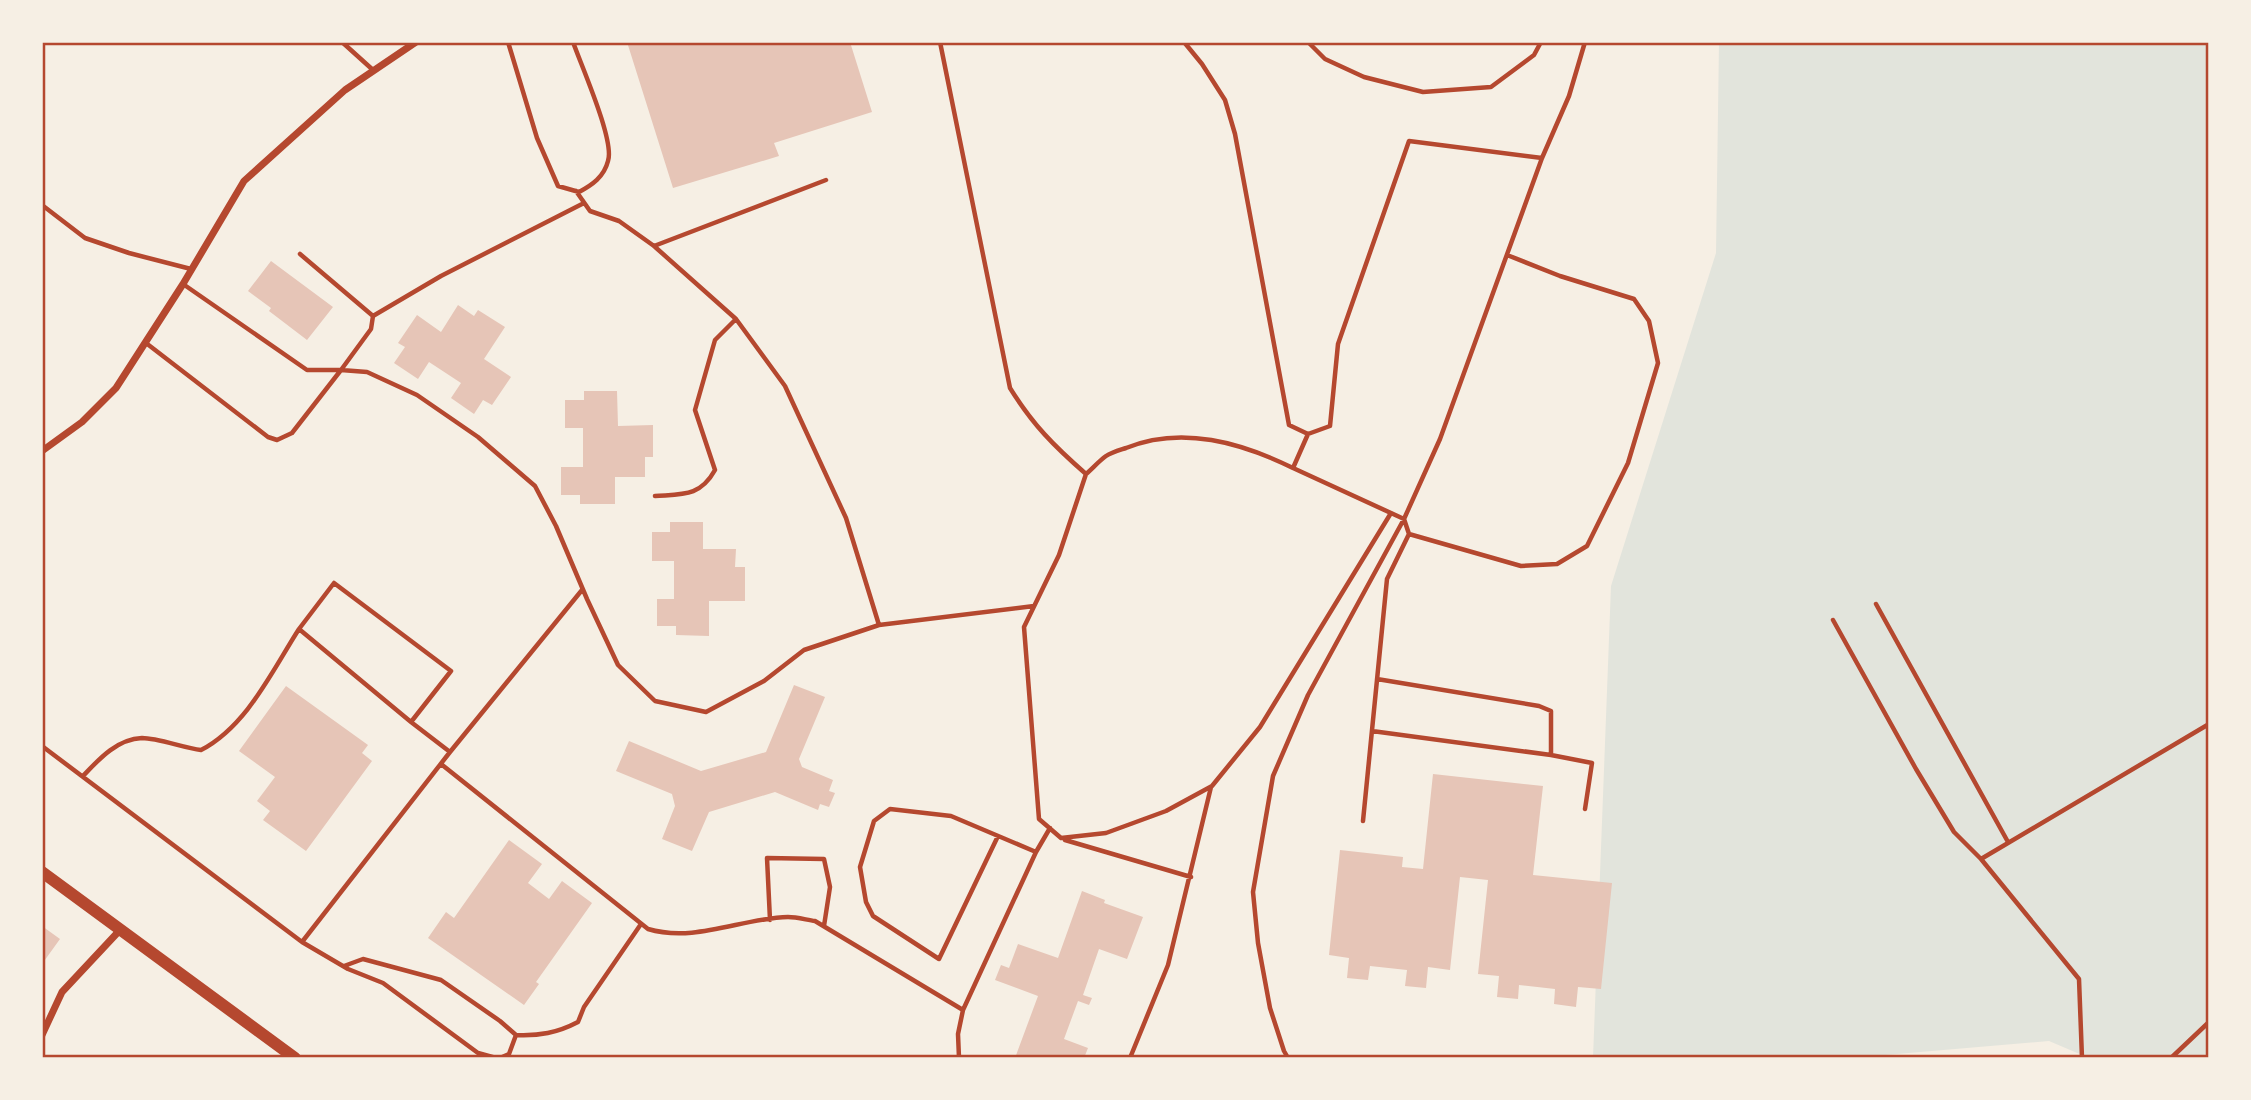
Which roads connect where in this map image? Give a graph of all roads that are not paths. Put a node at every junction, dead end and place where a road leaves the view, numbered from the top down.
1 (342, 42) edge
2 (416, 42) edge
3 (508, 42) edge
4 (573, 42) edge
5 (940, 42) edge
6 (1184, 42) edge
7 (1308, 42) edge
8 (1541, 42) edge
9 (1585, 42) edge
10 (373, 71) junction
11 (1542, 158) junction
12 (826, 180) dead end
13 (576, 191) junction
14 (584, 203) junction
15 (42, 205) edge
16 (654, 246) junction
17 (300, 254) dead end
18 (1507, 255) junction
19 (192, 269) junction
20 (183, 284) junction
21 (373, 316) junction
22 (736, 319) junction
23 (146, 343) junction
24 (341, 370) junction
25 (1308, 434) junction
26 (42, 451) edge
27 (1293, 468) junction
28 (1086, 474) junction
29 (655, 496) dead end
30 (1391, 513) junction
31 (1404, 519) junction
32 (1409, 534) junction
33 (583, 589) junction
34 (1876, 604) dead end
35 (1034, 606) junction
36 (1833, 620) dead end
37 (879, 625) junction
38 (299, 629) junction
39 (1377, 679) junction
40 (411, 722) junction
41 (2209, 724) edge
42 (1372, 731) junction
43 (42, 746) edge
44 (450, 752) junction
45 (1551, 755) junction
46 (441, 764) junction
47 (83, 776) junction
48 (1212, 786) junction
49 (1585, 809) dead end
50 (1363, 821) dead end
51 (1050, 828) junction
52 (998, 836) junction
53 (1061, 838) junction
54 (2008, 842) junction
55 (1036, 852) junction
56 (1981, 859) junction
57 (42, 872) edge
58 (1191, 877) junction
59 (770, 920) junction
60 (641, 924) junction
61 (824, 926) junction
62 (120, 930) junction
63 (302, 942) junction
64 (344, 966) junction
65 (963, 1010) junction
66 (2209, 1022) edge
67 (43, 1029) edge
68 (516, 1035) junction
69 (295, 1058) edge
70 (498, 1058) edge
71 (959, 1058) edge
72 (1130, 1058) edge
73 (1288, 1058) edge
74 (2082, 1058) edge
75 (2171, 1058) edge

1 - 10 lane
2 - 10 street
3 - 13 lane
4 - 13 lane
5 - 28 lane
6 - 25 lane
7 - 8 lane
9 - 11 lane
10 - 19 street
11 - 18 lane
11 - 25 lane
12 - 16 lane
13 - 14 lane
14 - 16 lane
14 - 21 lane
15 - 19 lane
16 - 22 lane
17 - 21 lane
18 - 31 lane
18 - 32 lane
19 - 20 street
20 - 23 street
20 - 24 lane
21 - 24 lane
22 - 29 lane
22 - 37 lane
23 - 24 lane
23 - 26 street
24 - 33 lane
25 - 27 lane
27 - 28 lane
27 - 30 lane
28 - 35 lane
30 - 31 lane
30 - 48 lane
31 - 32 lane
31 - 73 lane
32 - 39 lane
33 - 37 lane
33 - 44 lane
34 - 54 lane
35 - 37 lane
35 - 51 lane
36 - 56 lane
38 - 40 lane
38 - 40 lane
38 - 47 lane
39 - 42 lane
39 - 45 lane
40 - 44 lane
41 - 54 lane
42 - 45 lane
42 - 50 lane
43 - 47 lane
44 - 46 lane
45 - 49 lane
46 - 60 lane
46 - 63 lane
47 - 63 lane
48 - 53 lane
48 - 58 lane
51 - 53 lane
51 - 55 lane
52 - 52 lane
52 - 55 lane
53 - 58 lane
54 - 56 lane
55 - 65 lane
56 - 74 lane
57 - 62 main road
58 - 72 lane
59 - 60 lane
59 - 61 lane
59 - 61 lane
60 - 68 lane
61 - 65 lane
62 - 67 street
62 - 69 main road
63 - 64 lane
64 - 68 lane
64 - 70 lane
65 - 71 lane
66 - 75 lane
68 - 70 lane

